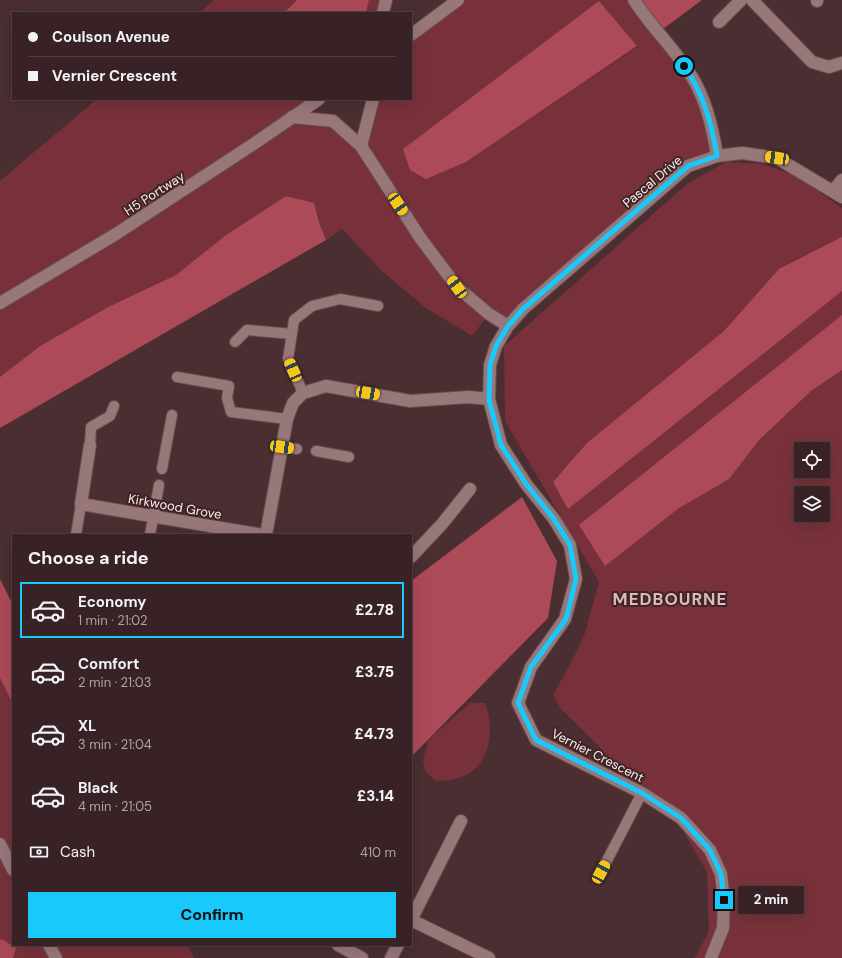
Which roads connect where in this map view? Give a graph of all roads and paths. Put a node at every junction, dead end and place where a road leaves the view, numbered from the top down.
1 (386, 0) edge
2 (458, 0) edge
3 (634, 0) edge
4 (741, 0) edge
5 (752, 0) edge
6 (382, 12) edge
7 (719, 22) dead end
8 (412, 35) edge
9 (842, 63) edge
10 (318, 100) edge
11 (373, 100) edge
12 (292, 117) junction
13 (361, 146) junction
14 (717, 156) junction
15 (842, 180) edge
16 (838, 194) edge
17 (0, 303) edge
18 (378, 306) dead end
19 (508, 326) junction
20 (292, 334) junction
21 (235, 342) dead end
22 (177, 377) dead end
23 (304, 393) junction
24 (489, 400) junction
25 (114, 406) dead end
26 (172, 415) dead end
27 (287, 419) junction
28 (90, 445) joint
29 (282, 447) junction
30 (297, 449) dead end
31 (316, 451) dead end
32 (349, 457) dead end
33 (162, 469) dead end
34 (159, 485) dead end
35 (470, 489) dead end
36 (81, 504) junction
37 (153, 516) junction
38 (76, 534) edge
39 (150, 534) edge
40 (258, 534) edge
41 (264, 534) edge
42 (412, 556) edge
43 (642, 793) junction
44 (461, 822) dead end
45 (0, 844) edge
46 (12, 868) edge
47 (601, 872) dead end
48 (412, 918) edge
49 (412, 920) edge
50 (50, 946) edge
51 (340, 946) edge
52 (397, 946) edge
53 (56, 958) edge
54 (362, 958) edge
55 (391, 958) edge
56 (489, 958) edge
57 (711, 958) edge

1 - 6 street
2 - 8 street
3 - 14 street
4 - 7 street
5 - 9 street
10 - 12 street, H5 Portway
11 - 13 street
12 - 13 street
12 - 17 street, H5 Portway
13 - 19 street
14 - 16 street, Pascal Drive
14 - 19 street, Pascal Drive
15 - 16 street
18 - 20 lane
19 - 24 street, Vernier Crescent
20 - 21 lane
20 - 23 lane
22 - 27 lane
23 - 24 street
23 - 27 street, Kirkwood Grove
24 - 43 street, Vernier Crescent
25 - 28 lane
26 - 33 lane
27 - 29 street, Kirkwood Grove
28 - 36 street
29 - 30 lane
29 - 41 street, Kirkwood Grove
31 - 32 lane
34 - 37 lane
35 - 42 street
36 - 37 street, Kirkwood Grove
36 - 38 lane
37 - 39 lane
37 - 40 street, Kirkwood Grove
43 - 47 lane
43 - 57 street, Vernier Crescent
44 - 48 street
45 - 46 street
49 - 56 street
50 - 53 street
51 - 54 street
52 - 55 street

